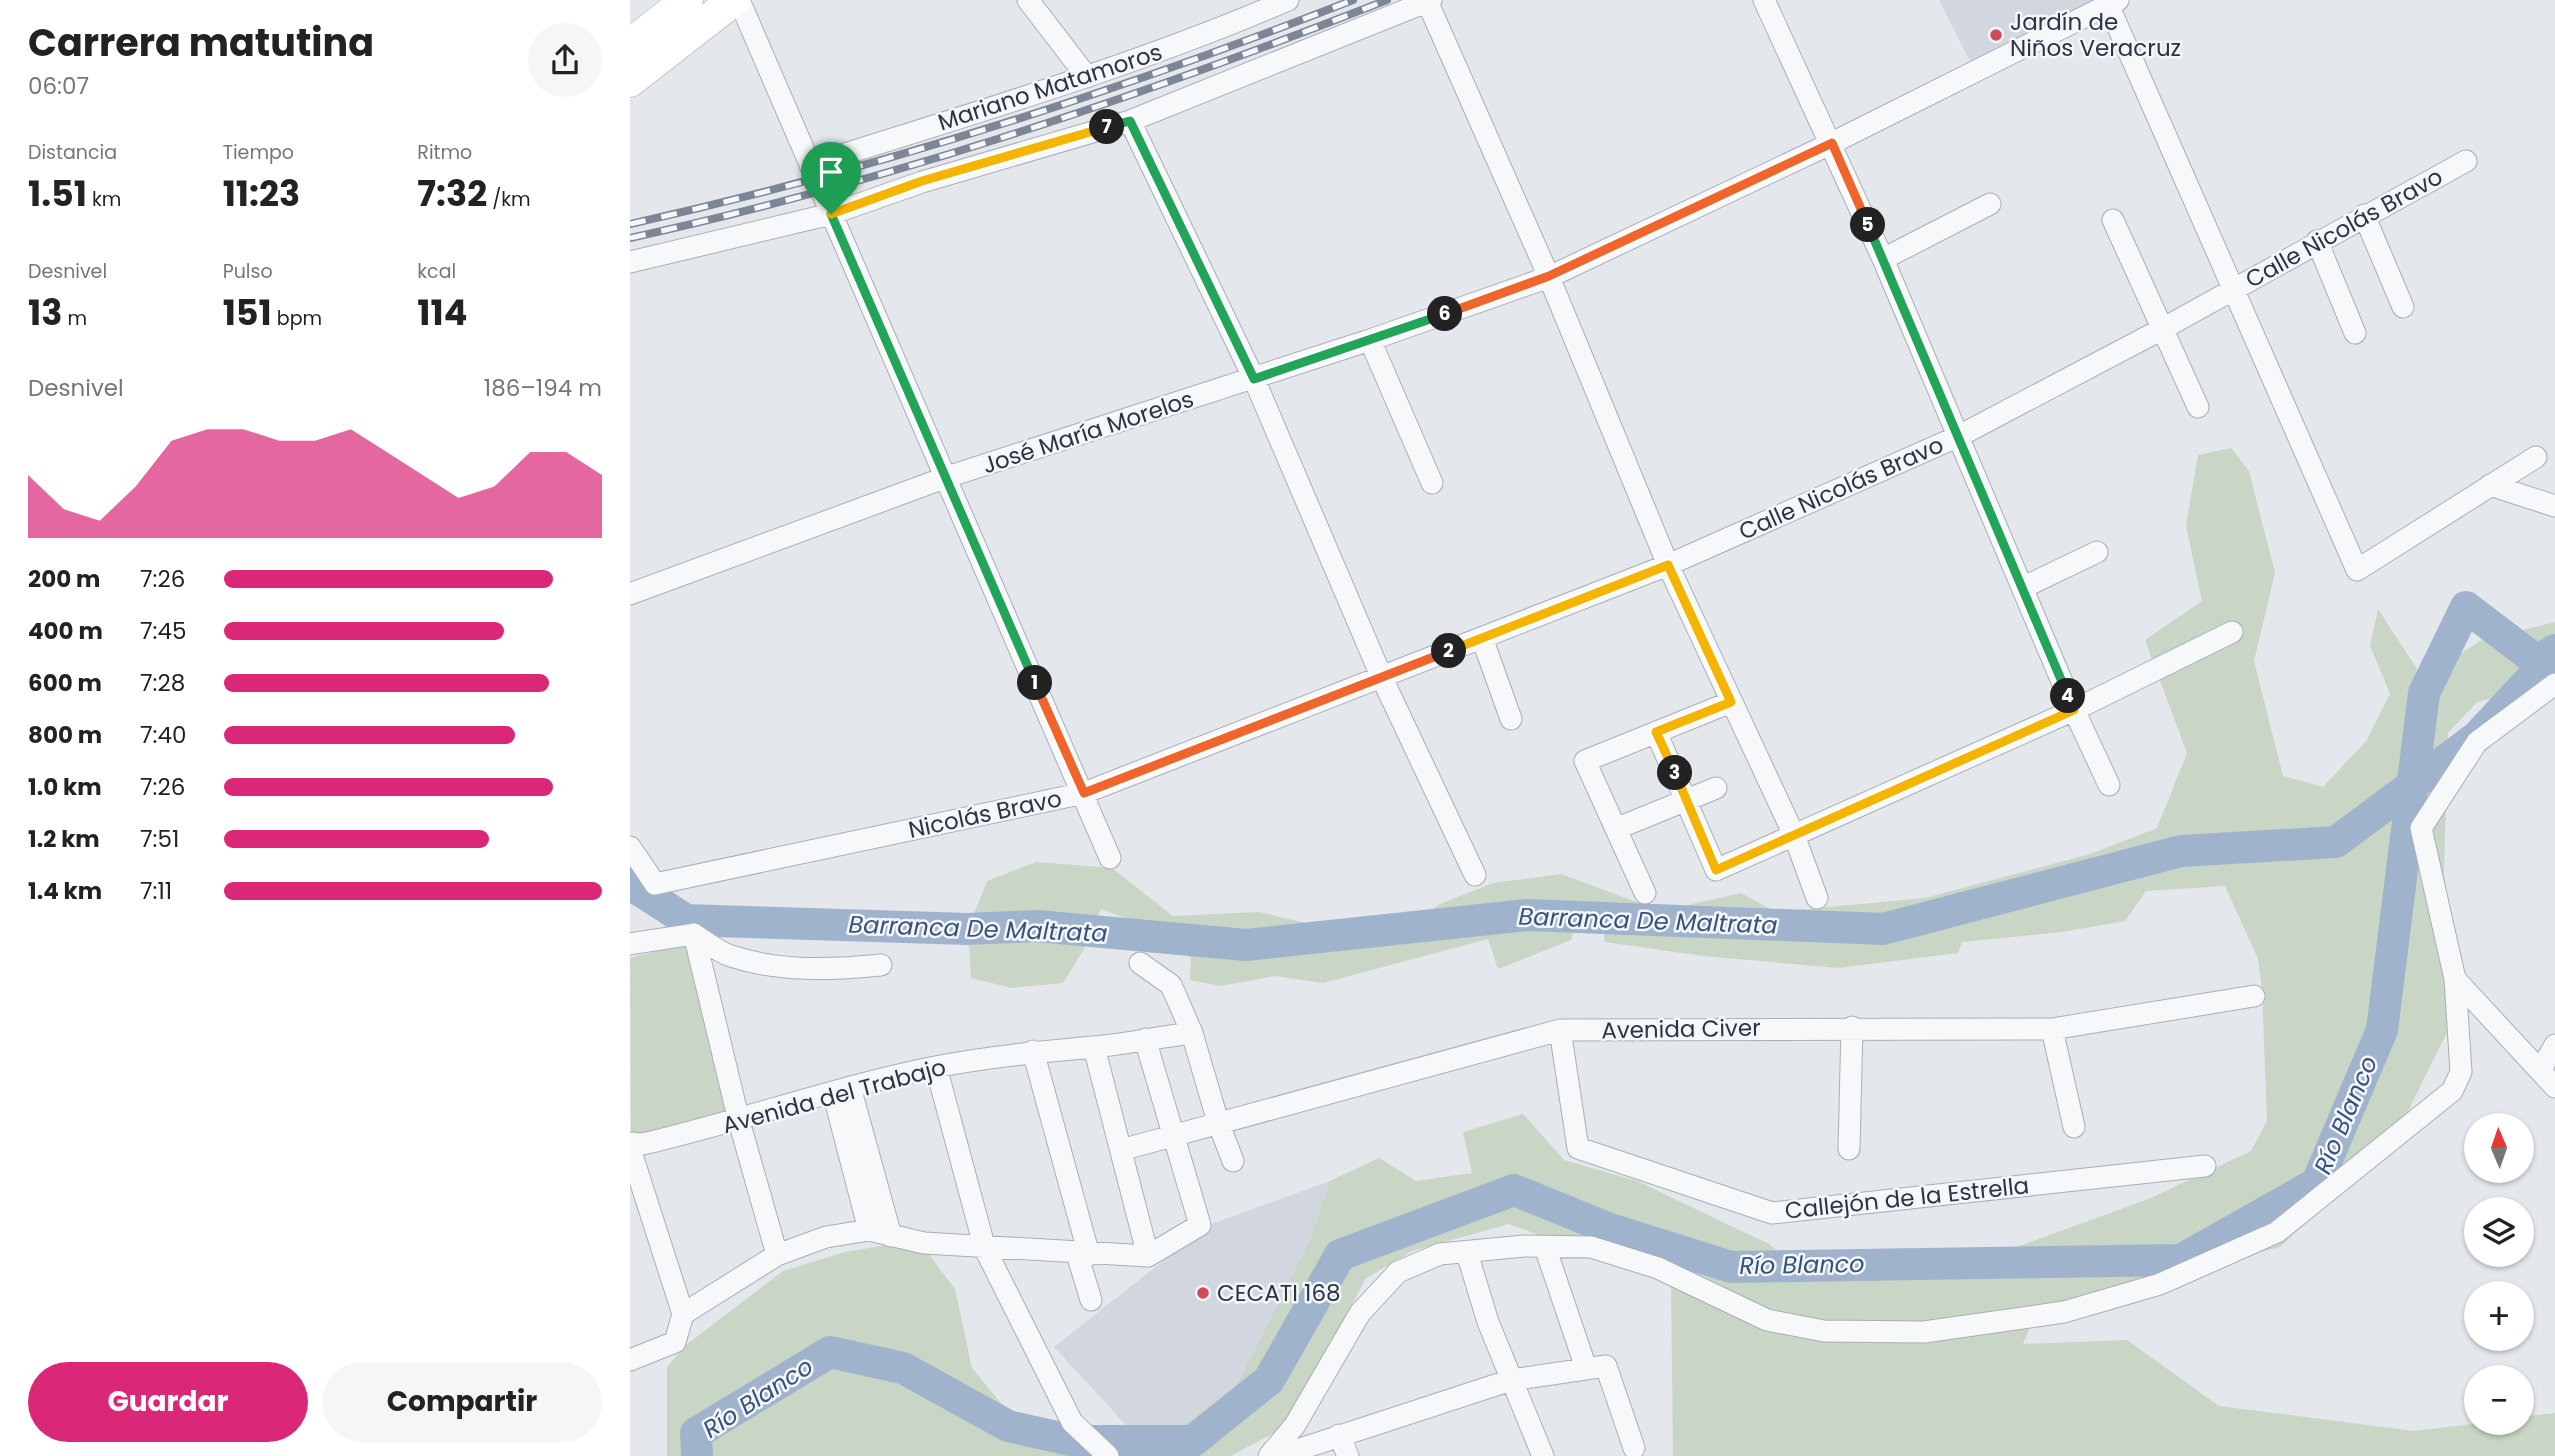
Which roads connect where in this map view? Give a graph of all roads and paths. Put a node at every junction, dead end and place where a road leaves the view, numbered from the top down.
1 (687, 0) edge
2 (733, 0) edge
3 (739, 0) edge
4 (1028, 0) edge
5 (1288, 0) edge
6 (1765, 0) edge
7 (1429, 1) edge
8 (2111, 2) edge
9 (630, 45) edge
10 (1087, 77) junction
11 (630, 81) edge
12 (1130, 121) junction
13 (1832, 143) junction
14 (2466, 161) dead end
15 (810, 165) junction
16 (1990, 204) dead end
17 (831, 214) junction
18 (2364, 215) junction
19 (2113, 220) dead end
20 (2317, 241) junction
21 (1883, 259) junction
22 (630, 262) edge
23 (1549, 276) junction
24 (2232, 289) junction
25 (2403, 307) dead end
26 (2164, 328) junction
27 (2355, 333) dead end
28 (1370, 340) junction
29 (1254, 379) junction
30 (2198, 407) dead end
31 (1959, 436) junction
32 (2536, 457) dead end
33 (944, 478) junction
34 (1432, 482) dead end
35 (2490, 485) junction
36 (2555, 506) edge
37 (2097, 552) dead end
38 (1668, 565) junction
39 (2022, 588) junction
40 (630, 594) edge
41 (2232, 632) dead end
42 (1482, 638) junction
43 (1382, 678) junction
44 (2555, 684) edge
45 (1731, 702) junction
46 (2074, 710) junction
47 (1511, 719) dead end
48 (1656, 732) junction
49 (2109, 785) dead end
50 (1716, 788) dead end
51 (1084, 793) junction
52 (1687, 800) junction
53 (1618, 828) junction
54 (1794, 835) junction
55 (630, 847) edge
56 (1110, 858) dead end
57 (1475, 875) dead end
58 (1645, 893) dead end
59 (1817, 898) dead end
60 (694, 934) junction
61 (630, 944) edge
62 (1140, 964) dead end
63 (881, 965) dead end
64 (2455, 979) junction
65 (2254, 996) dead end
66 (1852, 1027) junction
67 (2052, 1029) junction
68 (1560, 1030) junction
69 (1192, 1033) junction
70 (1145, 1039) junction
71 (2555, 1045) edge
72 (1094, 1047) junction
73 (1033, 1051) junction
74 (936, 1067) junction
75 (2540, 1071) junction
76 (2555, 1087) edge
77 (842, 1090) junction
78 (740, 1121) junction
79 (1218, 1122) junction
80 (2074, 1126) dead end
81 (1173, 1135) junction
82 (633, 1149) edge
83 (1849, 1149) dead end
84 (1121, 1150) junction
85 (1233, 1161) dead end
86 (2205, 1166) dead end
87 (869, 1230) junction
88 (891, 1236) junction
89 (1545, 1247) junction
90 (985, 1248) junction
91 (1467, 1253) junction
92 (1083, 1254) junction
93 (777, 1255) junction
94 (1148, 1256) junction
95 (1091, 1300) dead end
96 (683, 1314) junction
97 (630, 1360) edge
98 (1596, 1367) junction
99 (1511, 1380) junction
100 (1339, 1435) junction
101 (1634, 1448) dead end
102 (1104, 1452) edge
103 (1269, 1456) edge
104 (1279, 1456) edge
105 (1348, 1456) edge
106 (1543, 1456) edge

1 - 9 main road
2 - 11 main road
3 - 15 street
4 - 10 street
5 - 10 street, Mariano Matamoros
6 - 13 street
7 - 12 street
7 - 23 street
8 - 13 street, José María Morelos
8 - 24 street
10 - 15 street, Mariano Matamoros
12 - 17 street
12 - 29 street
13 - 21 street
13 - 23 street, José María Morelos
14 - 18 street, Calle Nicolás Bravo
15 - 17 street
16 - 21 street
17 - 22 street
17 - 33 street
18 - 20 street, Calle Nicolás Bravo
18 - 25 street
19 - 26 street
20 - 24 street, Calle Nicolás Bravo
20 - 27 street
21 - 31 street
23 - 28 street, José María Morelos
23 - 38 street
24 - 26 street, Calle Nicolás Bravo
24 - 35 street
26 - 30 street
26 - 31 street, Calle Nicolás Bravo
28 - 29 street, José María Morelos
28 - 34 street
29 - 33 street, José María Morelos
29 - 43 street
31 - 38 street, Calle Nicolás Bravo
31 - 39 street
32 - 35 street
33 - 40 street, José María Morelos
33 - 51 street
35 - 36 street
37 - 39 street
38 - 42 street, Calle Nicolás Bravo
38 - 45 street
39 - 46 street
41 - 46 street
42 - 43 street, Calle Nicolás Bravo
42 - 47 street
43 - 51 street, Nicolás Bravo
43 - 57 street
44 - 64 street
45 - 48 street
45 - 54 street
46 - 49 street
46 - 54 street
48 - 52 street
48 - 53 street
50 - 52 street
51 - 55 street, Nicolás Bravo
51 - 56 street
52 - 53 street
52 - 54 street
53 - 58 street
54 - 59 street
60 - 61 street
60 - 63 street
60 - 78 street
62 - 69 street
64 - 75 street
64 - 89 street
65 - 67 street, Avenida Civer
66 - 67 street, Avenida Civer
66 - 68 street, Avenida Civer
66 - 83 street
67 - 80 street
68 - 79 street, Avenida Civer
68 - 86 street, Callejón de la Estrella
69 - 70 street, Avenida del Trabajo
69 - 79 street
70 - 72 street, Avenida del Trabajo
70 - 81 street
71 - 75 street
72 - 73 street, Avenida del Trabajo
72 - 84 street
73 - 74 street, Avenida del Trabajo
73 - 92 street
74 - 77 street, Avenida del Trabajo
74 - 90 street
75 - 76 street
77 - 78 street, Avenida del Trabajo
77 - 87 street
77 - 88 street
78 - 82 street, Avenida del Trabajo
78 - 93 street
79 - 81 street, Avenida Civer
79 - 85 street
81 - 84 street, Avenida Civer
81 - 94 street
82 - 96 street
84 - 94 street
87 - 88 street
87 - 93 street
88 - 90 street
89 - 91 street
89 - 98 street
90 - 92 street
90 - 102 street
91 - 99 street
91 - 103 street
92 - 94 street
92 - 95 street
93 - 96 street
96 - 97 street
98 - 99 street
98 - 101 street
99 - 100 street
99 - 106 street
100 - 104 street
100 - 105 street

